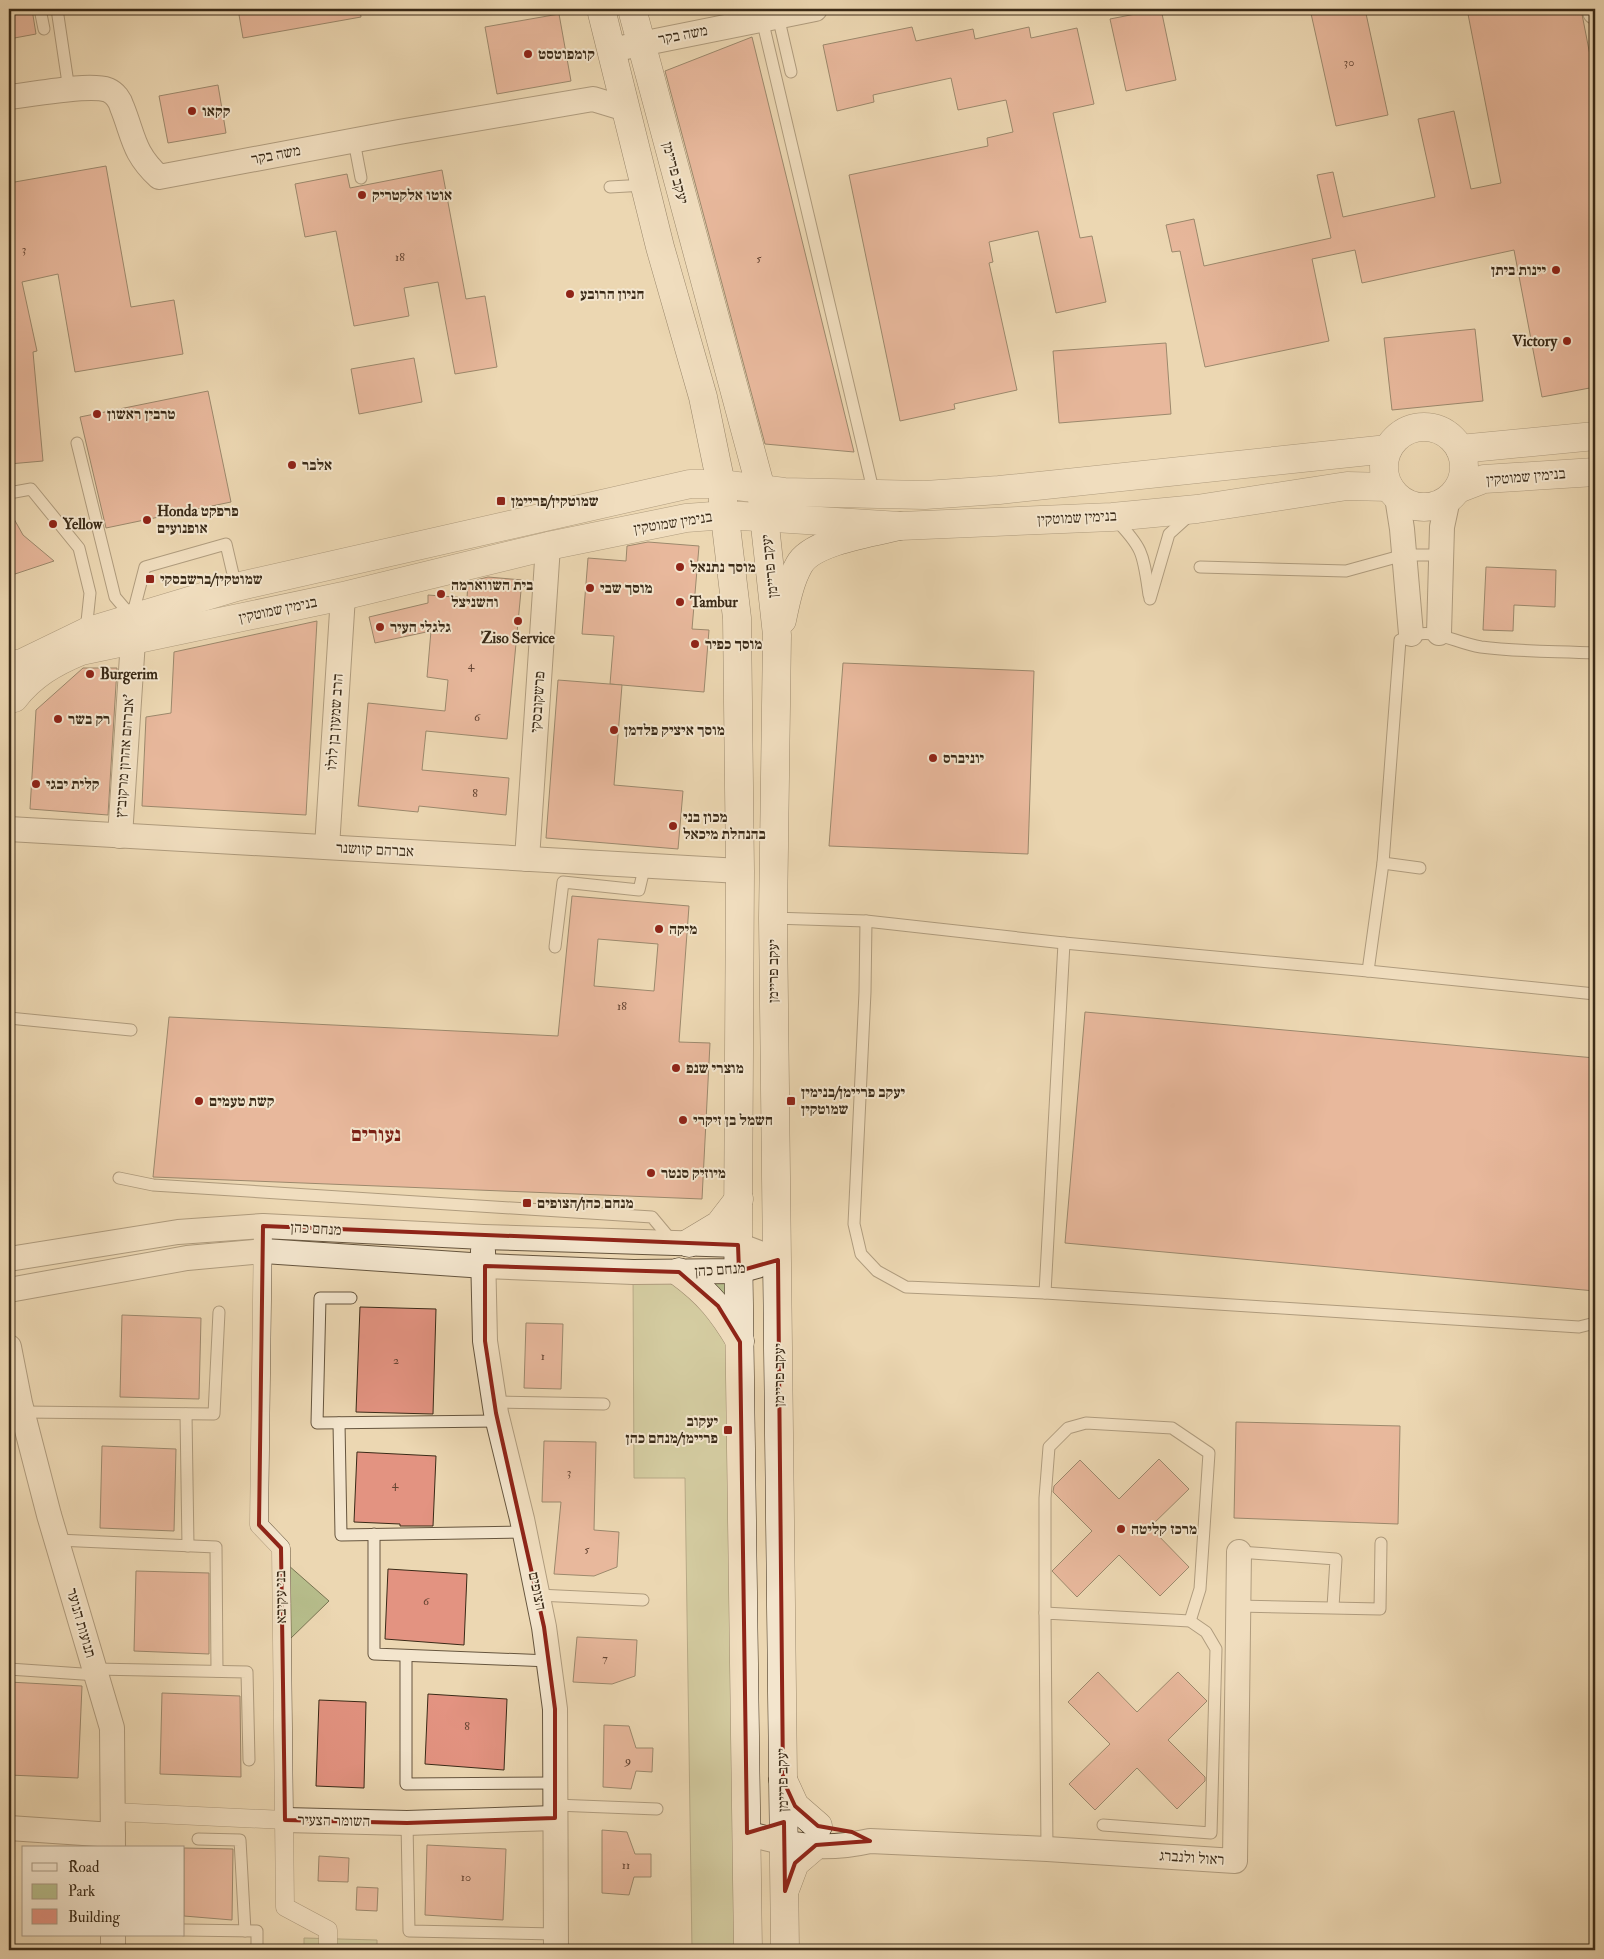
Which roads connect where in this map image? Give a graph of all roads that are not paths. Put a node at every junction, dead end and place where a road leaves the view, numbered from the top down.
1 (40, 9) edge
2 (57, 9) edge
3 (600, 9) edge
4 (632, 9) edge
5 (815, 9) edge
6 (770, 18) junction
7 (44, 29) dead end
8 (640, 43) junction
9 (614, 63) junction
10 (791, 72) dead end
11 (69, 90) junction
12 (9, 97) edge
13 (594, 100) junction
14 (626, 110) junction
15 (354, 141) junction
16 (361, 178) dead end
17 (1595, 436) edge
18 (77, 443) dead end
19 (1388, 449) junction
20 (1460, 449) junction
21 (1595, 472) edge
22 (721, 484) junction
23 (761, 490) junction
24 (1393, 492) junction
25 (9, 493) edge
26 (1453, 494) junction
27 (874, 495) junction
28 (1197, 509) junction
29 (726, 515) junction
30 (1112, 517) junction
31 (765, 519) junction
32 (900, 526) junction
33 (548, 546) junction
34 (1404, 555) junction
35 (1442, 555) junction
36 (1200, 567) dead end
37 (236, 587) junction
38 (343, 596) junction
39 (133, 629) junction
40 (86, 632) junction
41 (1411, 634) junction
42 (1439, 634) junction
43 (778, 636) junction
44 (1595, 653) edge
45 (9, 666) edge
46 (10, 696) edge
47 (9, 829) edge
48 (120, 836) junction
49 (327, 847) junction
50 (527, 859) junction
51 (1383, 863) junction
52 (644, 865) junction
53 (1420, 868) dead end
54 (740, 871) junction
55 (773, 918) junction
56 (866, 921) junction
57 (1064, 943) junction
58 (554, 947) dead end
59 (1368, 971) junction
60 (1595, 994) edge
61 (9, 1018) edge
62 (131, 1030) dead end
63 (119, 1178) dead end
64 (739, 1199) junction
65 (263, 1226) junction
66 (483, 1237) junction
67 (681, 1243) junction
68 (738, 1245) junction
69 (264, 1251) junction
70 (9, 1259) edge
71 (778, 1260) junction
72 (485, 1266) junction
73 (739, 1271) junction
74 (679, 1272) junction
75 (9, 1290) edge
76 (1045, 1293) junction
77 (351, 1298) dead end
78 (218, 1312) dead end
79 (1595, 1323) edge
80 (740, 1342) junction
81 (9, 1347) edge
82 (9, 1378) edge
83 (604, 1404) dead end
84 (22, 1408) junction
85 (496, 1412) junction
86 (186, 1414) junction
87 (340, 1423) junction
88 (525, 1532) junction
89 (374, 1534) junction
90 (57, 1540) junction
91 (1381, 1543) dead end
92 (188, 1546) junction
93 (1239, 1552) joint
94 (538, 1595) junction
95 (643, 1600) dead end
96 (1237, 1606) junction
97 (1334, 1606) junction
98 (1044, 1613) junction
99 (1190, 1621) junction
100 (406, 1656) junction
101 (549, 1661) junction
102 (9, 1669) edge
103 (217, 1671) junction
104 (96, 1672) junction
105 (249, 1760) dead end
106 (783, 1780) junction
107 (555, 1802) junction
108 (657, 1809) dead end
109 (113, 1812) junction
110 (285, 1820) junction
111 (407, 1823) junction
112 (1103, 1825) dead end
113 (9, 1828) edge
114 (747, 1833) junction
115 (784, 1833) junction
116 (817, 1836) junction
117 (198, 1839) dead end
118 (113, 1842) edge
119 (1047, 1849) junction
120 (785, 1891) junction
121 (185, 1930) edge
122 (244, 1931) junction
123 (113, 1936) edge
124 (555, 1942) edge
125 (113, 1950) edge
126 (257, 1950) edge
127 (328, 1950) edge
128 (748, 1950) edge
129 (785, 1950) edge

1 - 7 lane
2 - 11 lane
3 - 9 main road
4 - 8 main road, יעקב פריימן
5 - 6 street, משה בקר
6 - 8 street, משה בקר
6 - 10 lane
6 - 27 lane
8 - 9 street, משה בקר
8 - 23 main road, יעקב פריימן
9 - 13 street
9 - 14 main road
11 - 12 street, משה בקר
11 - 15 street, משה בקר
13 - 14 street, משה בקר
13 - 15 street, משה בקר
14 - 22 main road
15 - 16 lane
17 - 20 main road
18 - 39 lane
19 - 20 main road
19 - 24 main road
19 - 27 main road, בנימין שמוטקין
20 - 26 main road
21 - 26 main road, בנימין שמוטקין
22 - 23 main road, בנימין שמוטקין
22 - 29 main road
22 - 37 main road, בנימין שמוטקין
23 - 27 main road, בנימין שמוטקין
23 - 31 main road, יעקב פריימן
24 - 26 main road
24 - 28 main road, בנימין שמוטקין
24 - 34 street
25 - 40 lane
26 - 35 street
28 - 30 main road, בנימין שמוטקין
28 - 30 lane
29 - 31 main road, בנימין שמוטקין
29 - 33 main road, בנימין שמוטקין
29 - 54 main road
30 - 32 main road, בנימין שמוטקין
31 - 32 main road, בנימין שמוטקין
31 - 43 main road, יעקב פריימן
32 - 43 main road
33 - 38 main road, בנימין שמוטקין
33 - 50 street, פרשקובסקי
34 - 35 lane
34 - 36 lane
34 - 41 street
35 - 42 street
37 - 39 main road, בנימין שמוטקין
37 - 39 lane
38 - 39 main road, בנימין שמוטקין
38 - 49 street, הרב שמעון בן לולו
39 - 40 main road, בנימין שמוטקין
39 - 46 main road, בנימין שמוטקין
39 - 48 street, אברהם אהרון מרקוביץ'
40 - 45 main road, בנימין שמוטקין
41 - 42 lane
41 - 51 lane
42 - 44 lane
43 - 55 main road, יעקב פריימן
47 - 48 street, אברהם קזושנר
48 - 49 street, אברהם קזושנר
49 - 50 street, אברהם קזושנר
50 - 52 street, אברהם קזושנר
51 - 53 lane
51 - 59 lane
52 - 54 street, אברהם קזושנר
52 - 58 lane
54 - 64 main road
55 - 56 lane
55 - 71 main road, יעקב פריימן
56 - 57 lane
56 - 76 lane
57 - 59 lane
57 - 76 lane
59 - 60 lane
61 - 62 lane
63 - 67 lane
64 - 67 main road
64 - 68 main road
65 - 66 street, מנחם כהן
65 - 69 street, בני עקיבא
65 - 70 street, מנחם כהן
66 - 67 street, מנחם כהן
66 - 72 street, הצופים
67 - 68 street, מנחם כהן
68 - 71 street, מנחם כהן
68 - 73 main road
69 - 72 street, מנחם כהן
69 - 75 street, מנחם כהן
69 - 110 street, בני עקיבא
71 - 73 street, מנחם כהן
71 - 106 main road, יעקב פריימן
72 - 74 street, מנחם כהן
72 - 85 street, הצופים
73 - 74 street, מנחם כהן
73 - 80 main road
74 - 80 main road
76 - 79 lane
77 - 87 lane
78 - 86 lane
80 - 114 main road
81 - 84 street, תנועות הנוער
82 - 84 street, תנועות הנוער
83 - 85 lane
84 - 86 lane
84 - 90 street, תנועות הנוער
85 - 87 lane
85 - 88 street, הצופים
86 - 92 lane
87 - 89 lane
88 - 89 lane
88 - 94 street, הצופים
89 - 100 lane
90 - 92 lane
90 - 104 street, תנועות הנוער
91 - 97 lane
92 - 103 lane
93 - 96 street, ראול ולנברג
93 - 97 lane
94 - 95 lane
94 - 101 street, הצופים
96 - 97 lane
96 - 119 street, ראול ולנברג
98 - 99 lane
98 - 99 lane
98 - 119 lane
99 - 112 lane
100 - 101 lane
100 - 107 lane
101 - 107 street, הצופים
102 - 104 lane
103 - 104 lane
103 - 105 lane
104 - 109 street, תנועות הנוער
106 - 115 main road, יעקב פריימן
106 - 116 main road
107 - 108 lane
107 - 111 street, השומר הצעיר
107 - 124 street, הצופים
109 - 110 street, השומר הצעיר
109 - 118 street, תנועות הנוער
110 - 111 street, השומר הצעיר
110 - 127 street, בני עקיבא
111 - 124 lane
113 - 118 street
114 - 115 street, ראול ולנברג
114 - 128 main road
115 - 116 street, ראול ולנברג
115 - 120 main road, יעקב פריימן
116 - 119 street, ראול ולנברג
116 - 120 main road
117 - 122 lane
120 - 129 main road, יעקב פריימן
121 - 122 lane
122 - 126 lane
123 - 125 street

